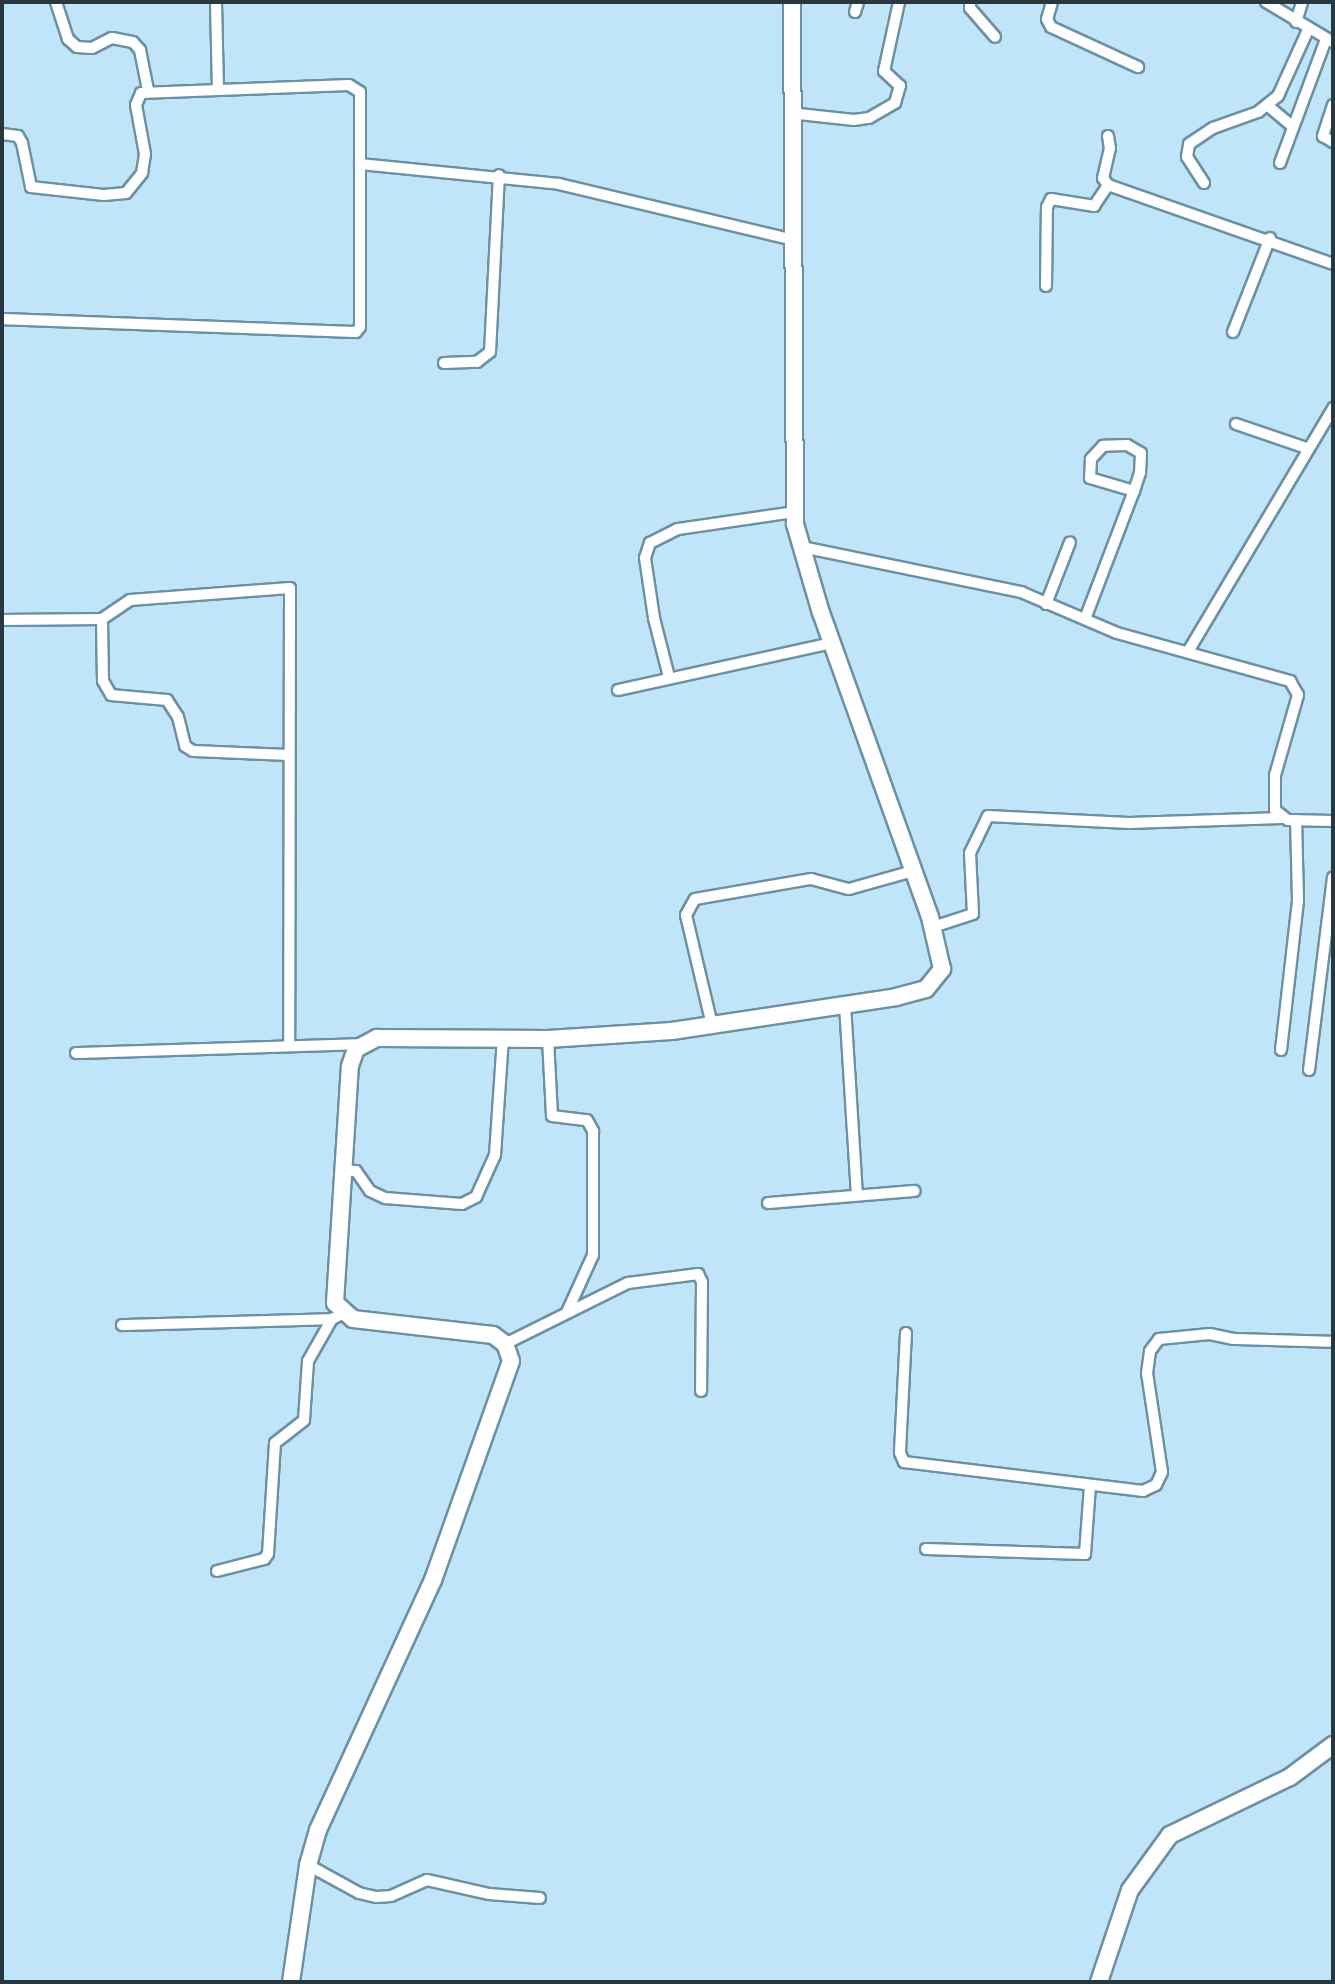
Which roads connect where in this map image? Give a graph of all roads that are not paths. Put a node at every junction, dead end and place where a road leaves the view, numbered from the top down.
1 (56, 2) edge
2 (216, 2) edge
3 (792, 2) edge
4 (899, 2) edge
5 (970, 2) edge
6 (1052, 2) edge
7 (1266, 2) edge
8 (1302, 2) edge
9 (1296, 22) junction
10 (1308, 30) junction
11 (995, 37) dead end
12 (1330, 41) edge
13 (1138, 68) dead end
14 (218, 88) junction
15 (148, 90) junction
16 (1267, 105) junction
17 (1333, 105) edge
18 (790, 113) junction
19 (1293, 127) junction
20 (2, 134) edge
21 (1108, 136) dead end
22 (1333, 142) edge
23 (1280, 163) dead end
24 (360, 164) junction
25 (499, 175) junction
26 (1204, 183) dead end
27 (1108, 185) junction
28 (1270, 238) junction
29 (790, 239) junction
30 (1333, 264) edge
31 (1046, 286) dead end
32 (2, 319) edge
33 (1233, 331) dead end
34 (444, 363) dead end
35 (1333, 408) edge
36 (1329, 422) edge
37 (1236, 424) dead end
38 (1306, 448) junction
39 (1134, 491) junction
40 (794, 513) junction
41 (1070, 542) dead end
42 (802, 547) junction
43 (1046, 604) junction
44 (102, 619) junction
45 (1085, 619) junction
46 (2, 620) edge
47 (831, 643) junction
48 (1189, 650) junction
49 (669, 677) junction
50 (618, 690) dead end
51 (289, 755) junction
52 (1282, 818) junction
53 (1296, 820) junction
54 (1333, 821) edge
55 (913, 871) junction
56 (1333, 877) edge
57 (933, 927) junction
58 (845, 1005) junction
59 (712, 1025) junction
60 (503, 1039) junction
61 (548, 1039) junction
62 (360, 1044) junction
63 (289, 1045) junction
64 (1281, 1051) dead end
65 (76, 1053) dead end
66 (1309, 1070) dead end
67 (343, 1170) junction
68 (915, 1191) dead end
69 (857, 1195) junction
70 (768, 1203) dead end
71 (568, 1312) junction
72 (337, 1316) junction
73 (122, 1325) dead end
74 (906, 1333) dead end
75 (1333, 1342) edge
76 (505, 1344) junction
77 (701, 1391) dead end
78 (1090, 1486) junction
79 (926, 1549) dead end
80 (217, 1571) dead end
81 (1333, 1745) edge
82 (308, 1865) junction
83 (540, 1898) dead end
84 (291, 1982) edge
85 (1099, 1982) edge

1 - 15 street
2 - 14 street
3 - 18 street
4 - 18 street
5 - 11 street
6 - 13 street
7 - 9 street
8 - 9 street
9 - 10 street
10 - 12 street
10 - 16 street
12 - 19 street
14 - 15 street
14 - 24 street
15 - 20 street
16 - 19 street
16 - 26 street
17 - 22 street
18 - 29 street
19 - 23 street
21 - 27 street
24 - 25 street
24 - 32 street
25 - 29 street
25 - 34 street
27 - 28 street
27 - 31 street
28 - 30 street
28 - 33 street
29 - 40 street
35 - 36 street
36 - 38 street
37 - 38 street
38 - 48 street
39 - 39 street
39 - 45 street
40 - 42 street
40 - 49 street
41 - 43 street
42 - 43 street
42 - 47 street
43 - 45 street
44 - 46 street
44 - 51 street
44 - 51 street
45 - 48 street
47 - 49 street
47 - 55 street
48 - 52 street
49 - 50 street
51 - 63 street
52 - 53 street
52 - 57 street
53 - 54 street
53 - 64 street
55 - 57 street
55 - 59 street
56 - 66 street
57 - 58 street
58 - 59 street
58 - 69 street
59 - 61 street
60 - 61 street
60 - 62 street
60 - 67 street
61 - 71 street
62 - 63 street
62 - 67 street
63 - 65 street
67 - 72 street
68 - 69 street
69 - 70 street
71 - 76 street
71 - 77 street
72 - 73 street
72 - 76 street
72 - 80 street
74 - 78 street
75 - 78 street
76 - 82 street
78 - 79 street
81 - 85 street
82 - 83 street
82 - 84 street

